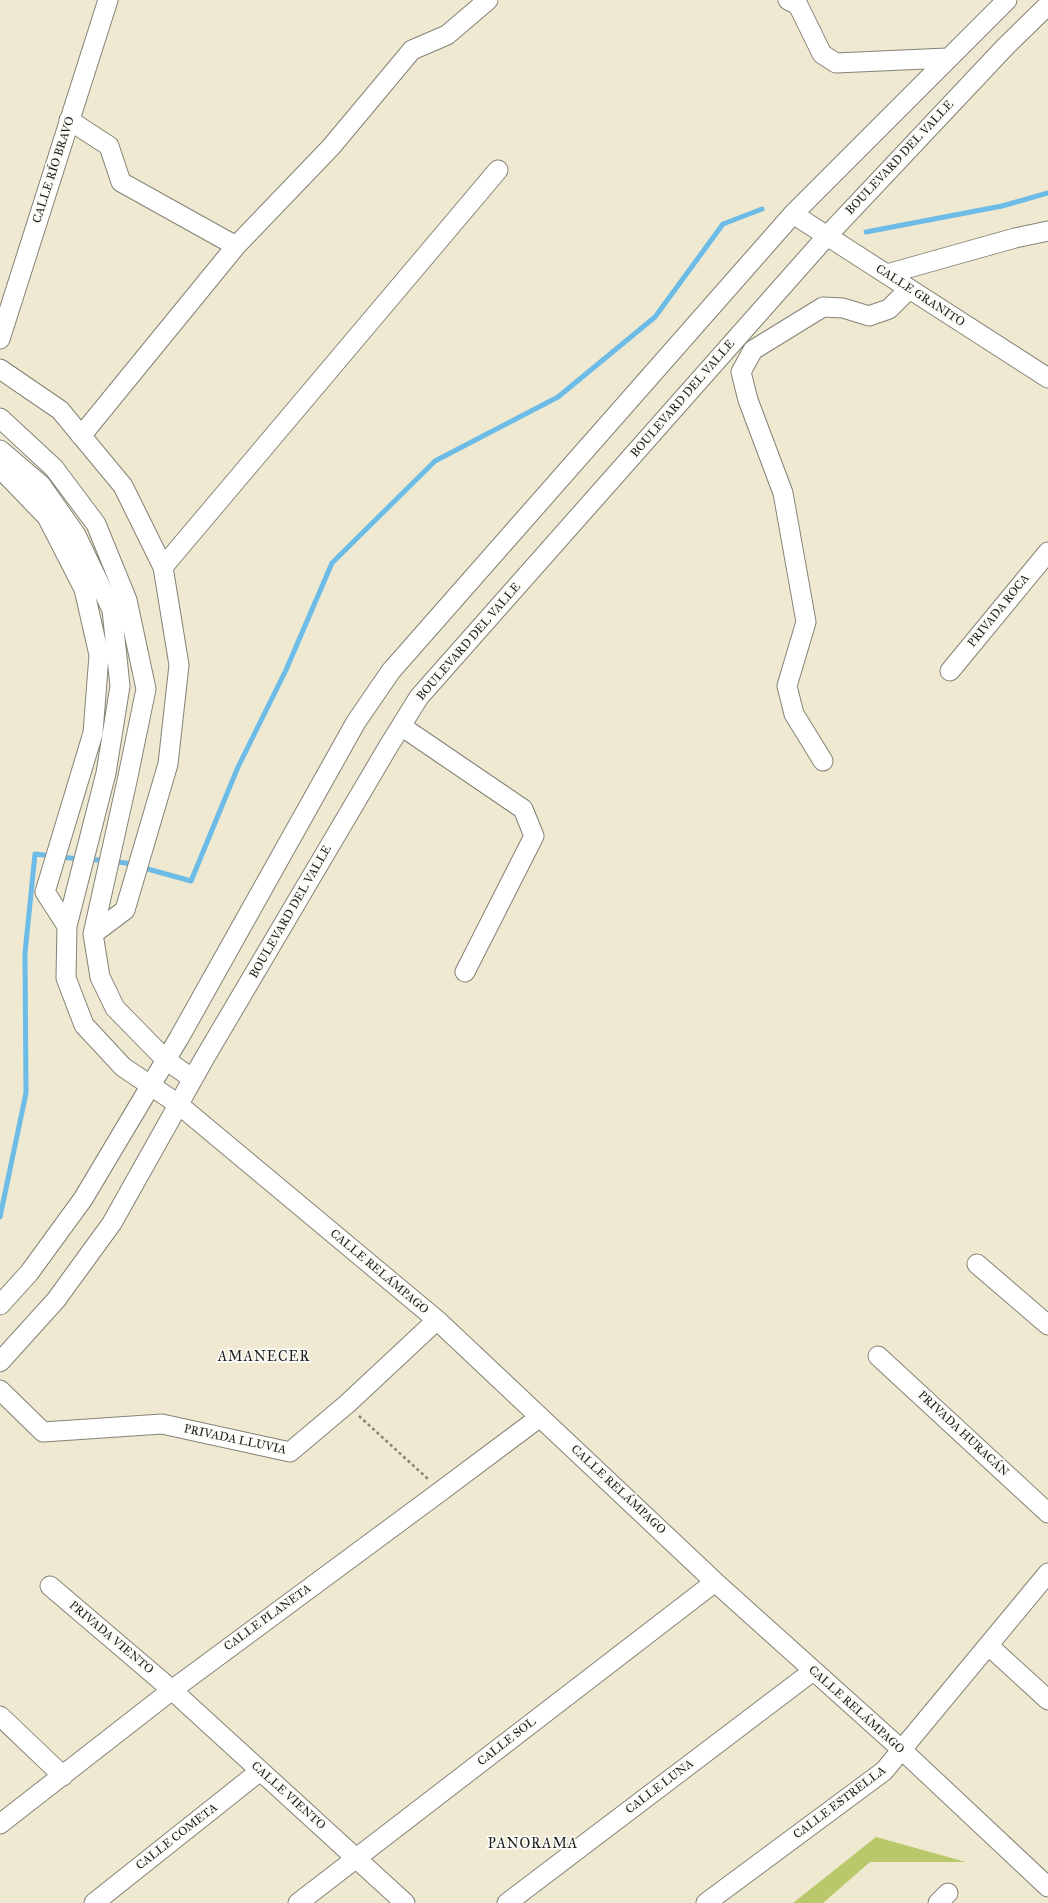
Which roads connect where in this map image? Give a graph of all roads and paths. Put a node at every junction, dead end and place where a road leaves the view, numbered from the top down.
1 (108, 0) edge
2 (488, 0) edge
3 (788, 0) edge
4 (1007, 0) edge
5 (1048, 5) edge
6 (1048, 18) edge
7 (1030, 22) junction
8 (947, 58) junction
9 (70, 120) junction
10 (498, 170) dead end
11 (793, 214) junction
12 (1048, 231) edge
13 (827, 236) junction
14 (236, 246) junction
15 (887, 274) junction
16 (910, 289) junction
17 (0, 339) edge
18 (0, 369) edge
19 (1048, 378) edge
20 (0, 418) edge
21 (81, 436) junction
22 (0, 450) edge
23 (0, 468) edge
24 (1048, 552) edge
25 (163, 567) junction
26 (950, 671) dead end
27 (401, 726) junction
28 (823, 761) dead end
29 (67, 926) junction
30 (93, 934) junction
31 (465, 972) dead end
32 (166, 1060) junction
33 (193, 1079) junction
34 (151, 1085) junction
35 (178, 1104) junction
36 (977, 1264) dead end
37 (0, 1305) edge
38 (437, 1320) junction
39 (1048, 1326) edge
40 (878, 1356) dead end
41 (0, 1362) edge
42 (0, 1390) edge
43 (347, 1404) junction
44 (540, 1417) junction
45 (441, 1491) junction
46 (1048, 1513) edge
47 (1048, 1573) edge
48 (715, 1582) junction
49 (50, 1586) dead end
50 (989, 1646) junction
51 (813, 1671) junction
52 (172, 1690) junction
53 (1048, 1700) edge
54 (0, 1716) edge
55 (902, 1750) junction
56 (260, 1771) junction
57 (63, 1776) junction
58 (0, 1824) edge
59 (357, 1858) junction
60 (1048, 1887) edge
61 (94, 1903) edge
62 (298, 1903) edge
63 (405, 1903) edge
64 (507, 1903) edge
65 (706, 1903) edge

1 - 9 street, CALLE RÍO BRAVO
2 - 14 street
3 - 8 street
4 - 8 street
5 - 7 street, BOULEVARD DEL VALLE
6 - 7 street
7 - 13 street, BOULEVARD DEL VALLE
8 - 11 street
9 - 14 street
9 - 17 street, CALLE RÍO BRAVO
10 - 25 street
11 - 13 street, CALLE GRANITO
11 - 32 street
12 - 15 street
13 - 15 street, CALLE GRANITO
13 - 27 street, BOULEVARD DEL VALLE
14 - 21 street
15 - 16 street, CALLE GRANITO
16 - 19 street, CALLE GRANITO
16 - 28 street
18 - 21 street
20 - 30 street
21 - 25 street
22 - 29 street, CALLE RELÁMPAGO
23 - 29 street
24 - 26 street, PRIVADA ROCA
25 - 30 street
27 - 31 street
27 - 33 street, BOULEVARD DEL VALLE
29 - 34 street, CALLE RELÁMPAGO
30 - 32 street
32 - 33 street
32 - 34 street
33 - 35 street, BOULEVARD DEL VALLE
34 - 35 street, CALLE RELÁMPAGO
34 - 37 street
35 - 38 street, CALLE RELÁMPAGO
35 - 41 street, BOULEVARD DEL VALLE
36 - 39 street
38 - 43 street, PRIVADA LLUVIA
38 - 44 street, CALLE RELÁMPAGO
40 - 46 street, PRIVADA HURACÁN
42 - 43 street, PRIVADA LLUVIA
43 - 45 path
44 - 45 street, CALLE PLANETA
44 - 48 street, CALLE RELÁMPAGO
45 - 52 street, CALLE PLANETA
47 - 50 street, CALLE ESTRELLA
48 - 51 street, CALLE RELÁMPAGO
48 - 59 street, CALLE SOL
49 - 52 street, PRIVADA VIENTO
50 - 53 street
50 - 55 street, CALLE ESTRELLA
51 - 55 street, CALLE RELÁMPAGO
51 - 64 street, CALLE LUNA
52 - 56 street, CALLE VIENTO
52 - 57 street, CALLE PLANETA
54 - 57 street
55 - 60 street, CALLE RELÁMPAGO
55 - 65 street, CALLE ESTRELLA
56 - 59 street, CALLE VIENTO
56 - 61 street, CALLE COMETA
57 - 58 street, CALLE PLANETA
59 - 62 street, CALLE SOL
59 - 63 street, CALLE VIENTO

